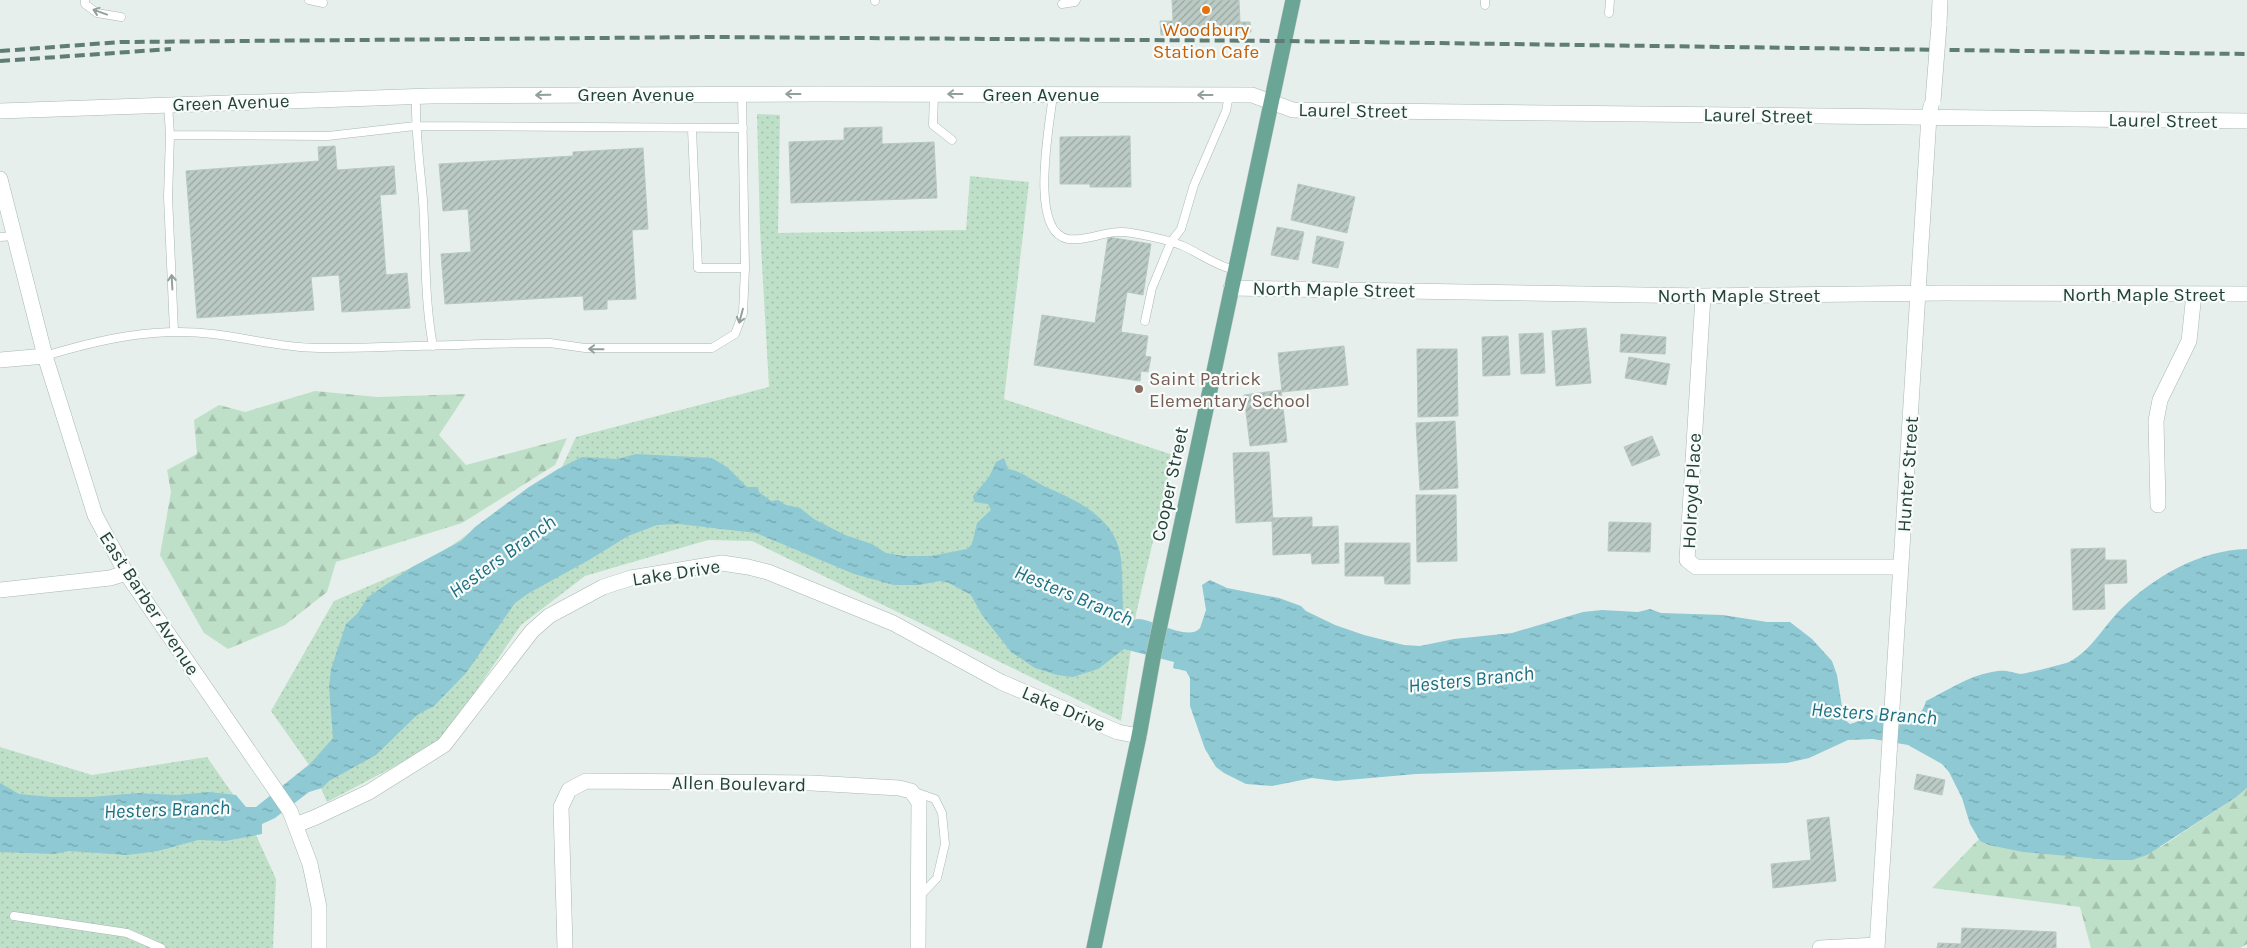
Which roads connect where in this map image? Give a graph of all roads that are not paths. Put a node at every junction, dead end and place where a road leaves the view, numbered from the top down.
1 (85, 0) edge
2 (309, 0) edge
3 (1076, 0) edge
4 (1293, 0) edge
5 (1610, 0) edge
6 (1940, 0) edge
7 (323, 4) dead end
8 (1062, 4) dead end
9 (1610, 13) dead end
10 (121, 17) dead end
11 (742, 94) junction
12 (934, 94) junction
13 (1053, 94) junction
14 (1229, 95) junction
15 (416, 97) junction
16 (1270, 102) junction
17 (168, 104) junction
18 (0, 111) edge
19 (1929, 116) junction
20 (2247, 121) edge
21 (415, 126) junction
22 (743, 128) junction
23 (692, 129) junction
24 (170, 135) junction
25 (952, 140) dead end
26 (0, 179) edge
27 (7, 237) edge
28 (1171, 242) junction
29 (745, 268) junction
30 (1235, 270) junction
31 (1231, 288) junction
32 (1919, 294) junction
33 (2194, 294) junction
34 (2247, 294) edge
35 (1703, 296) junction
36 (1145, 321) dead end
37 (174, 331) junction
38 (433, 346) junction
39 (45, 356) junction
40 (0, 360) edge
41 (2158, 505) dead end
42 (1901, 566) junction
43 (126, 573) junction
44 (0, 590) edge
45 (1139, 736) junction
46 (911, 790) junction
47 (296, 825) junction
48 (918, 898) junction
49 (14, 916) dead end
50 (1877, 946) edge
51 (161, 948) edge
52 (319, 948) edge
53 (565, 948) edge
54 (918, 948) edge
55 (1094, 948) edge
56 (1820, 948) edge

10 -> 1 lane
2 - 7 lane
3 - 8 lane
4 - 16 main road, Cooper Street
5 - 9 lane
6 - 19 street, Hunter Street, bridge
12 -> 11 street, Green Avenue
11 -> 15 street, Green Avenue
11 - 22 lane
13 -> 12 street, Green Avenue
12 - 25 lane
14 -> 13 street, Green Avenue
13 - 28 lane
14 - 16 street, Green Avenue
14 - 28 lane
15 - 17 street, Green Avenue
15 - 21 lane
16 - 19 street, Laurel Street
16 - 30 main road, Cooper Street
17 - 18 street, Green Avenue
17 - 24 lane
19 - 20 street, Laurel Street
19 - 32 street, Hunter Street
21 - 23 lane
21 - 24 lane
21 - 38 lane
22 - 23 lane
22 - 29 lane
23 - 29 lane
37 -> 24 lane
26 - 27 street, East Barber Avenue
27 - 39 street, East Barber Avenue
28 - 30 lane
28 - 36 lane
29 -> 38 lane
30 - 31 main road, Cooper Street
31 - 35 street, North Maple Street
31 - 45 main road, Cooper Street
32 - 33 street, North Maple Street
32 - 35 street, North Maple Street
32 - 42 street, Hunter Street
33 - 34 street, North Maple Street
33 - 41 street
35 - 42 street, Holroyd Place
37 - 38 lane
37 - 39 lane
39 - 40 street
39 - 43 street, East Barber Avenue
42 - 50 street, Hunter Street
43 - 44 street
43 - 47 street, East Barber Avenue
45 - 47 street, Lake Drive
45 - 55 main road, Cooper Street
46 - 48 street
46 - 48 lane
46 - 53 street, Allen Boulevard
47 - 52 street, East Barber Avenue
48 - 54 street
49 - 51 lane
50 - 56 street

